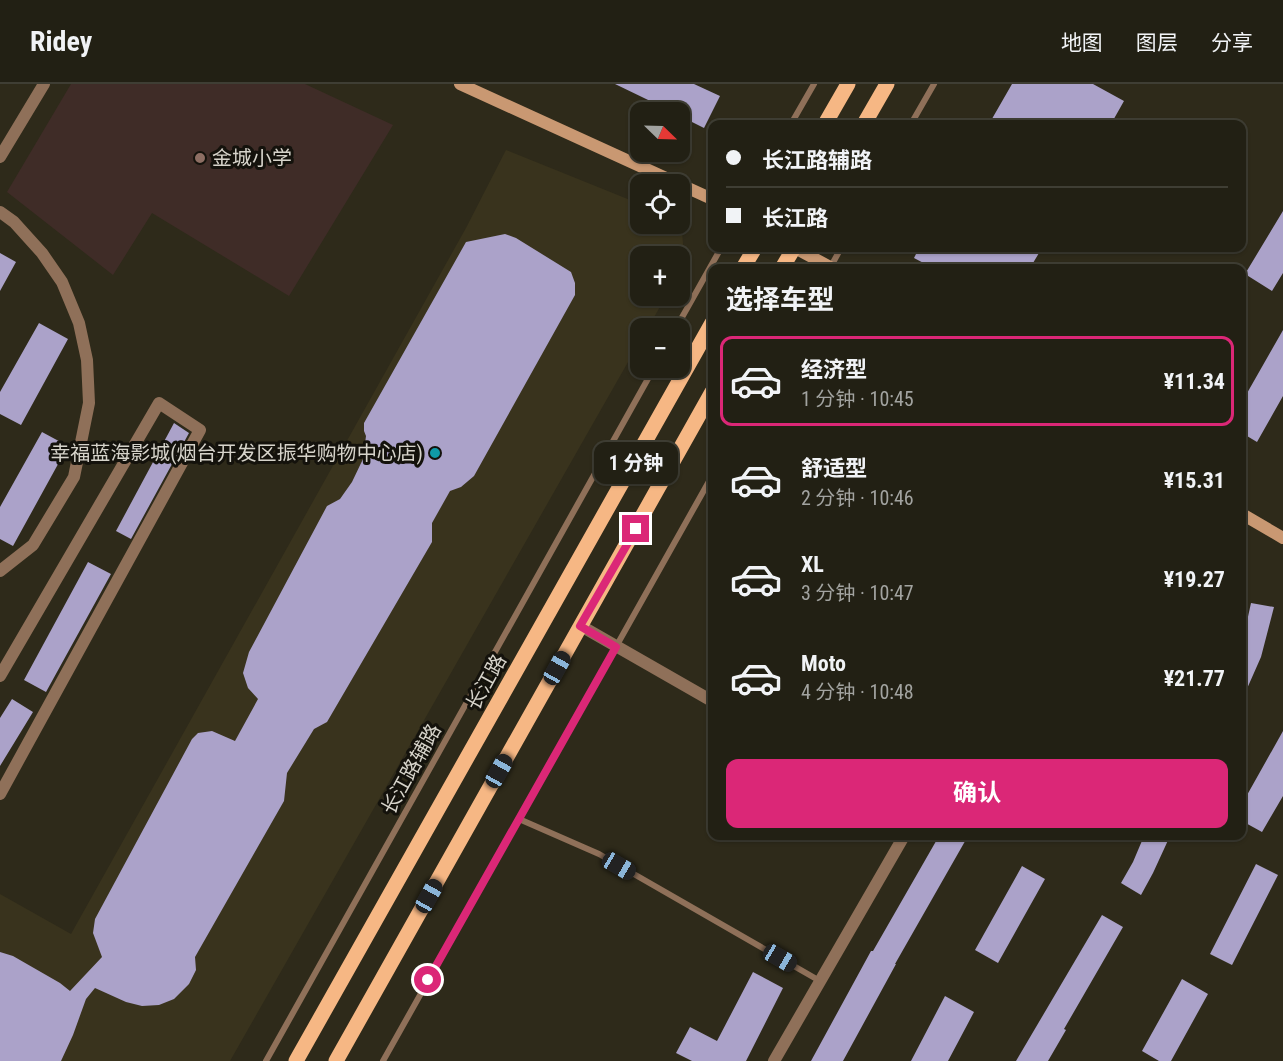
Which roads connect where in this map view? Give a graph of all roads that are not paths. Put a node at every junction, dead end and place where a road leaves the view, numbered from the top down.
1 (44, 84) edge
2 (460, 84) edge
3 (814, 84) edge
4 (848, 84) edge
5 (887, 84) edge
6 (934, 84) edge
7 (793, 120) edge
8 (827, 120) edge
9 (866, 120) edge
10 (913, 120) edge
11 (0, 157) edge
12 (708, 197) edge
13 (0, 212) edge
14 (802, 252) edge
15 (823, 264) edge
16 (708, 271) edge
17 (682, 318) edge
18 (708, 330) edge
19 (648, 378) edge
20 (708, 399) edge
21 (708, 483) edge
22 (1246, 515) edge
23 (1283, 538) edge
24 (0, 571) edge
25 (580, 626) junction
26 (616, 647) junction
27 (0, 676) edge
28 (708, 699) edge
29 (0, 794) edge
30 (519, 819) junction
31 (902, 840) edge
32 (820, 981) junction
33 (266, 1061) edge
34 (296, 1061) edge
35 (336, 1061) edge
36 (383, 1061) edge
37 (774, 1061) edge

1 - 11 street
2 - 12 street
3 - 7 lane
4 - 8 main road
5 - 9 main road
6 - 10 lane
13 - 24 street
14 - 15 street
16 - 17 lane
18 - 34 main road, 长江路
19 - 33 lane, 长江路辅路
20 - 25 main road
21 - 26 lane
22 - 23 street
25 - 26 street
25 - 35 main road
26 - 28 street
26 - 30 lane
27 - 29 street
30 - 32 lane
30 - 36 lane
31 - 32 street
32 - 37 street

